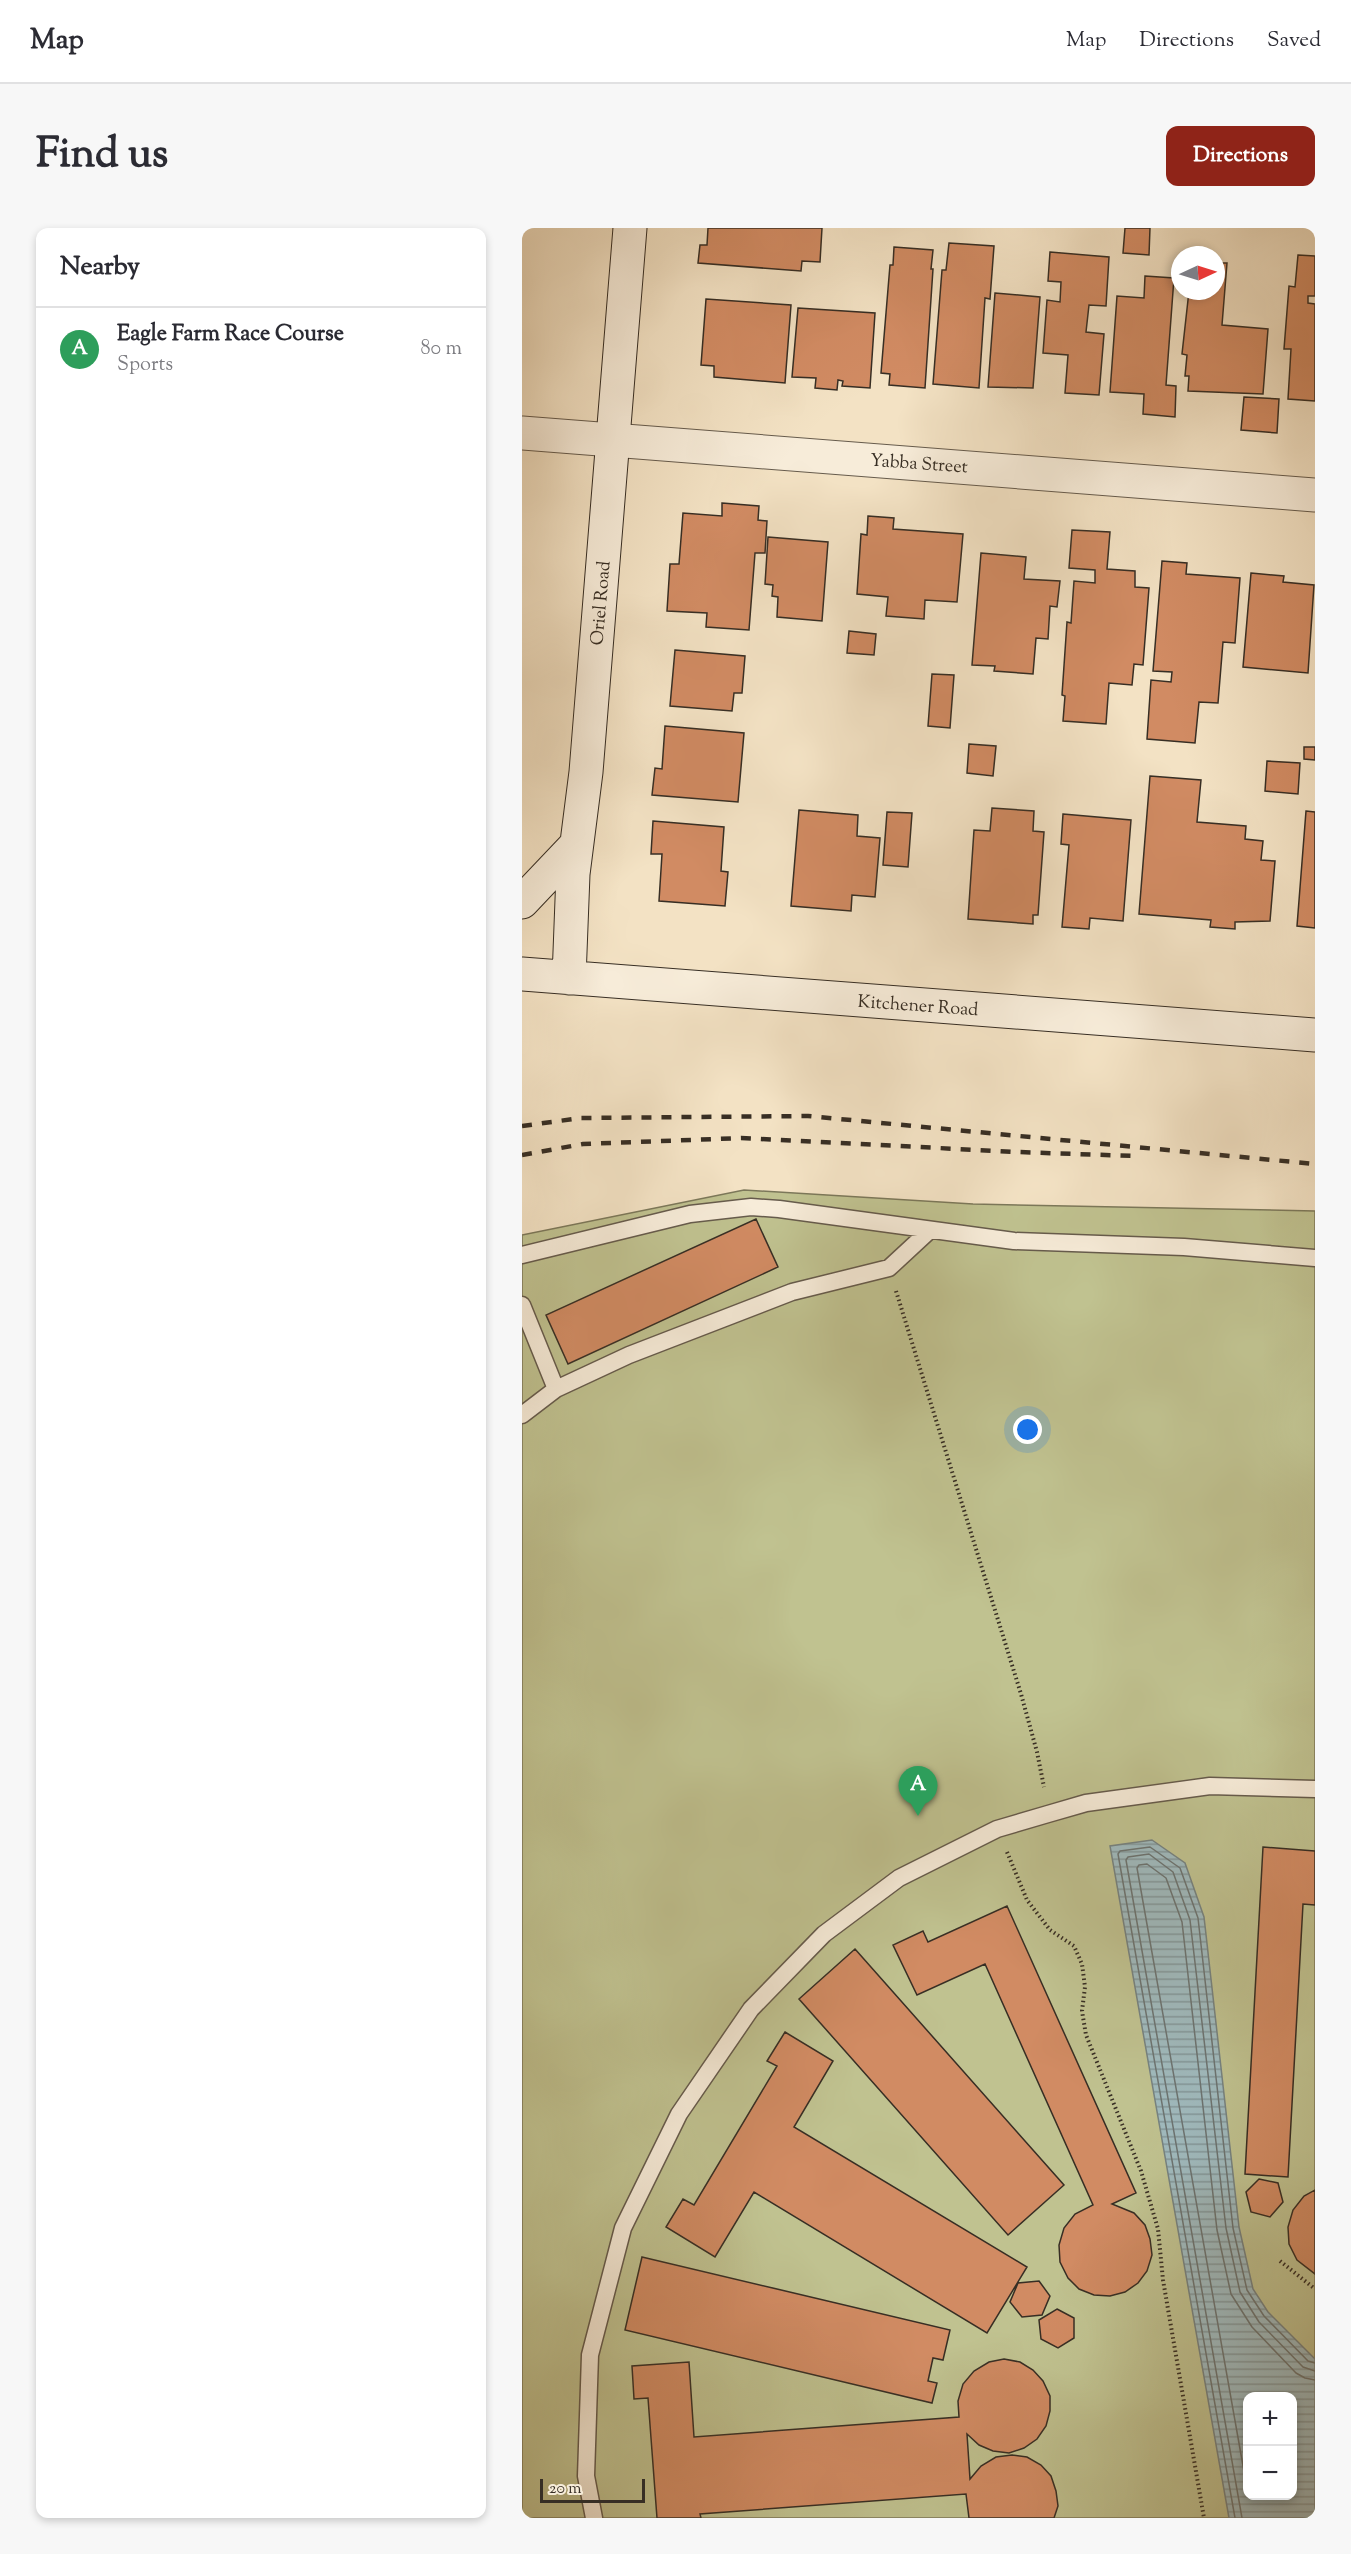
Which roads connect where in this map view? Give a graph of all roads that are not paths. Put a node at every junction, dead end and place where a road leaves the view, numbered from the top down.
1 (630, 228) edge
2 (522, 433) edge
3 (614, 440) junction
4 (1315, 495) edge
5 (576, 845) junction
6 (522, 902) edge
7 (522, 974) edge
8 (569, 978) junction
9 (1315, 1035) edge
10 (929, 1231) junction
11 (522, 1255) edge
12 (1315, 1258) edge
13 (522, 1305) edge
14 (556, 1389) junction
15 (522, 1415) edge
16 (1315, 1789) edge
17 (594, 2518) edge

1 - 3 street, Oriel Road
2 - 3 street, Yabba Street
3 - 4 street, Yabba Street
3 - 5 street, Oriel Road
5 - 6 street
5 - 8 street, Oriel Road
7 - 8 street, Kitchener Road
8 - 9 street, Kitchener Road
10 - 11 lane
10 - 12 lane
10 - 14 lane
13 - 14 lane
14 - 15 lane
16 - 17 lane

